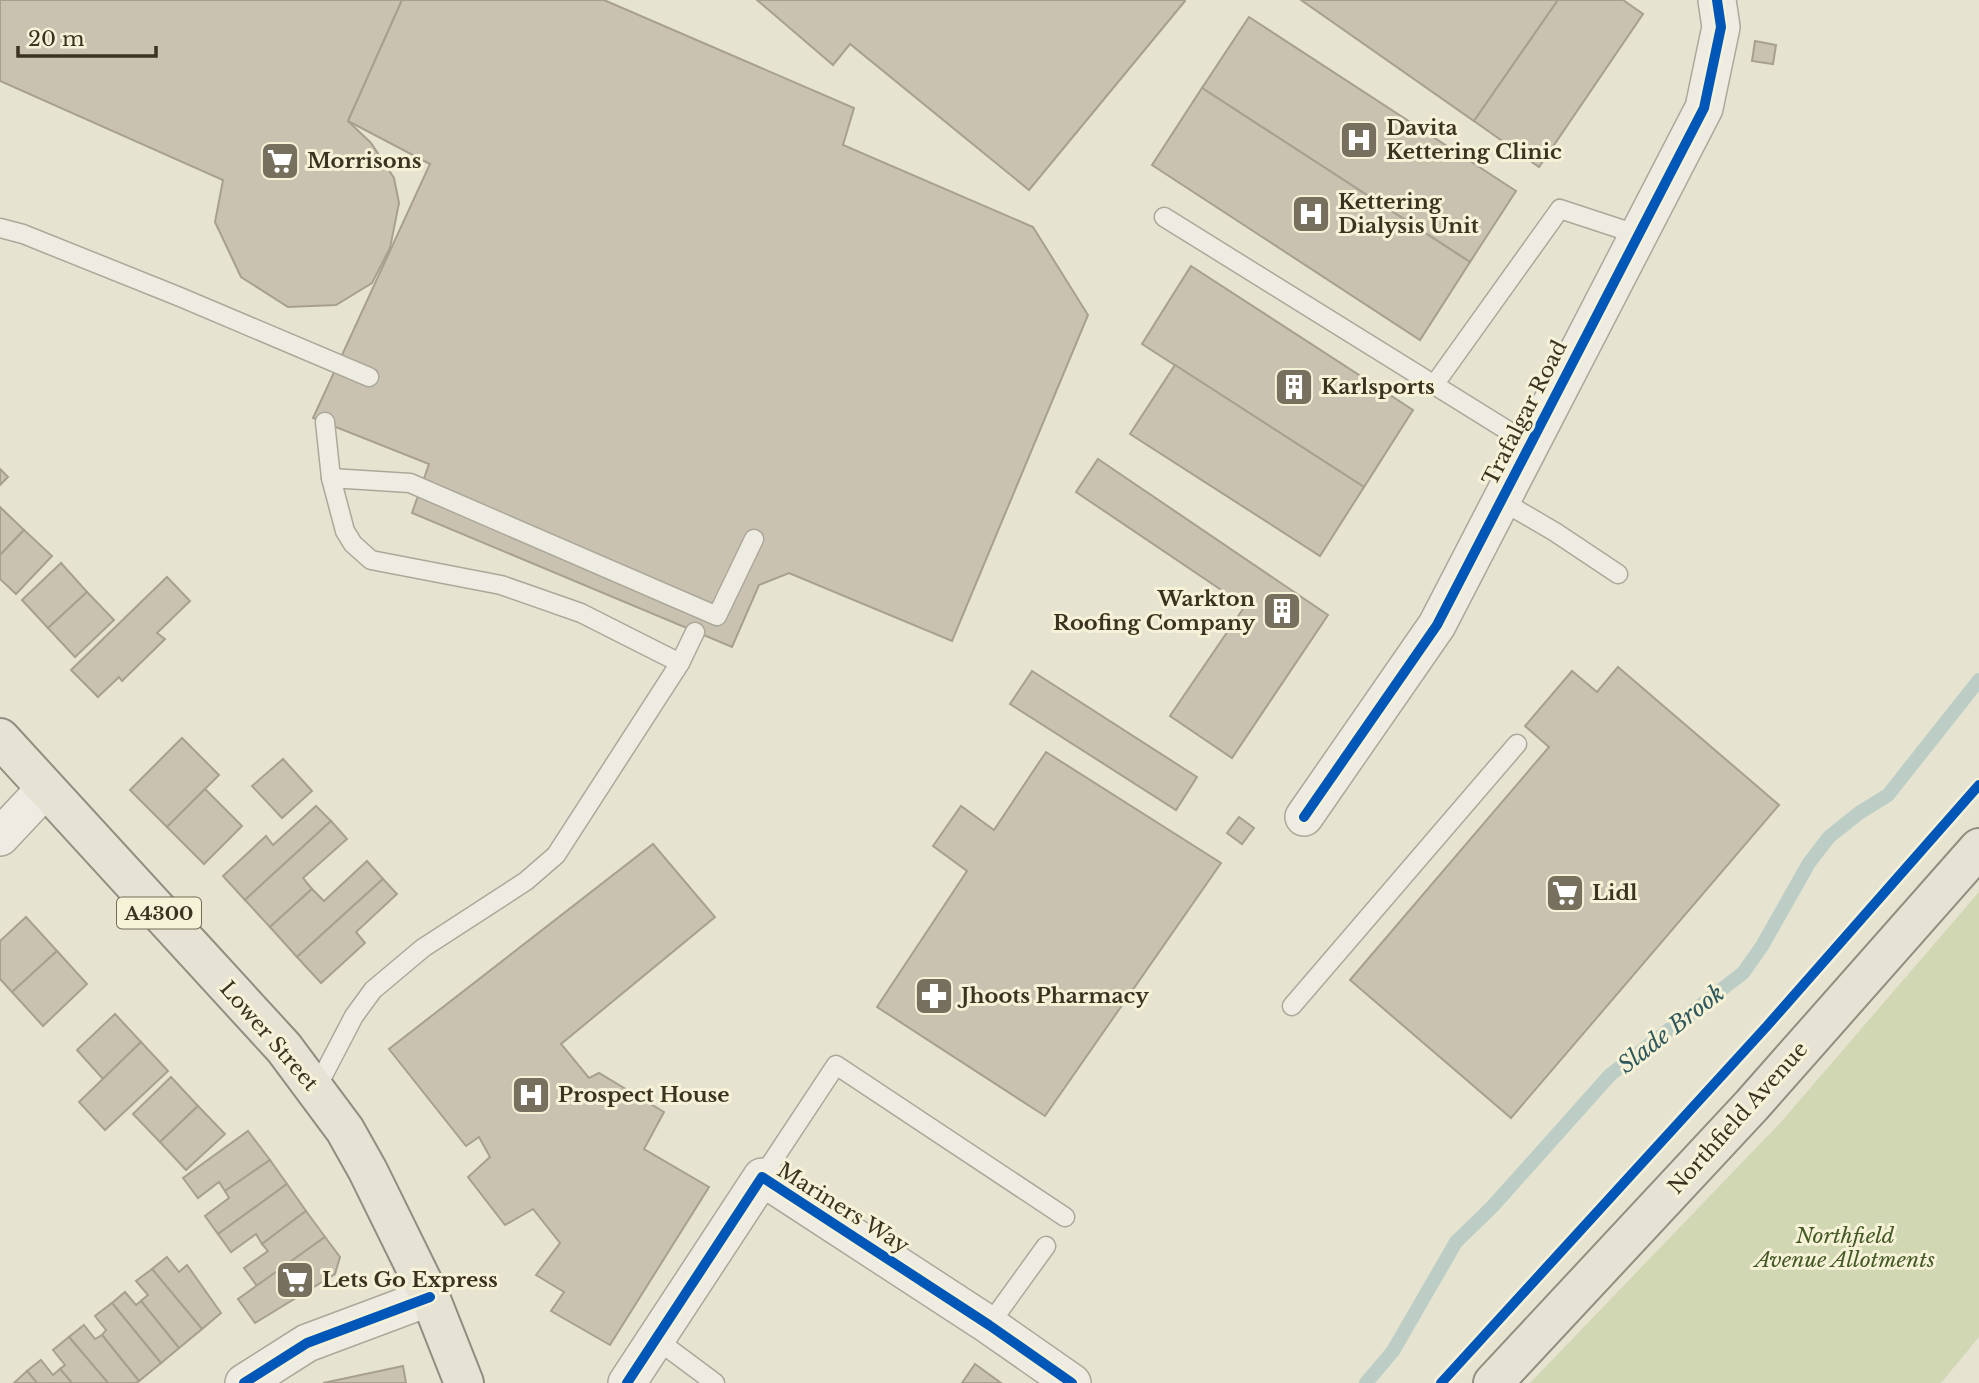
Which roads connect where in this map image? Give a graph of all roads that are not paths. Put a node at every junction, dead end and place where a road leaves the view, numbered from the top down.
1 (1717, 0) edge
2 (1164, 217) dead end
3 (0, 228) edge
4 (1639, 235) junction
5 (369, 377) dead end
6 (1433, 385) junction
7 (325, 422) dead end
8 (1531, 445) junction
9 (331, 478) junction
10 (1502, 501) junction
11 (754, 539) dead end
12 (1618, 574) dead end
13 (695, 632) dead end
14 (680, 663) junction
15 (0, 738) edge
16 (1517, 744) dead end
17 (46, 789) junction
18 (1304, 817) dead end
19 (0, 837) edge
20 (1979, 848) edge
21 (1292, 1006) dead end
22 (316, 1089) junction
23 (762, 1177) junction
24 (1065, 1217) dead end
25 (1046, 1246) dead end
26 (430, 1297) junction
27 (989, 1325) junction
28 (656, 1339) junction
29 (244, 1383) edge
30 (464, 1383) edge
31 (627, 1383) edge
32 (715, 1383) edge
33 (1072, 1383) edge
34 (1493, 1383) edge

1 - 4 street, Trafalgar Road
2 - 6 lane
3 - 5 lane
4 - 6 lane
4 - 8 street, Trafalgar Road
6 - 8 lane
7 - 9 lane
8 - 10 street, Trafalgar Road
9 - 11 lane
9 - 14 lane
10 - 12 lane
10 - 18 street, Trafalgar Road
13 - 14 lane
14 - 22 lane
15 - 17 main road, Lower Street / A4300
16 - 21 lane
17 - 19 street
17 - 22 main road, Lower Street / A4300
20 - 34 main road, Northfield Avenue
22 - 26 main road, Lower Street / A4300
23 - 24 lane, Mariners Way
23 - 27 street, Mariners Way
23 - 28 street, Mariners Way
25 - 27 lane
26 - 29 street
26 - 30 main road, Lower Street / A4300
27 - 33 street, Mariners Way
28 - 31 street, Mariners Way
28 - 32 lane

